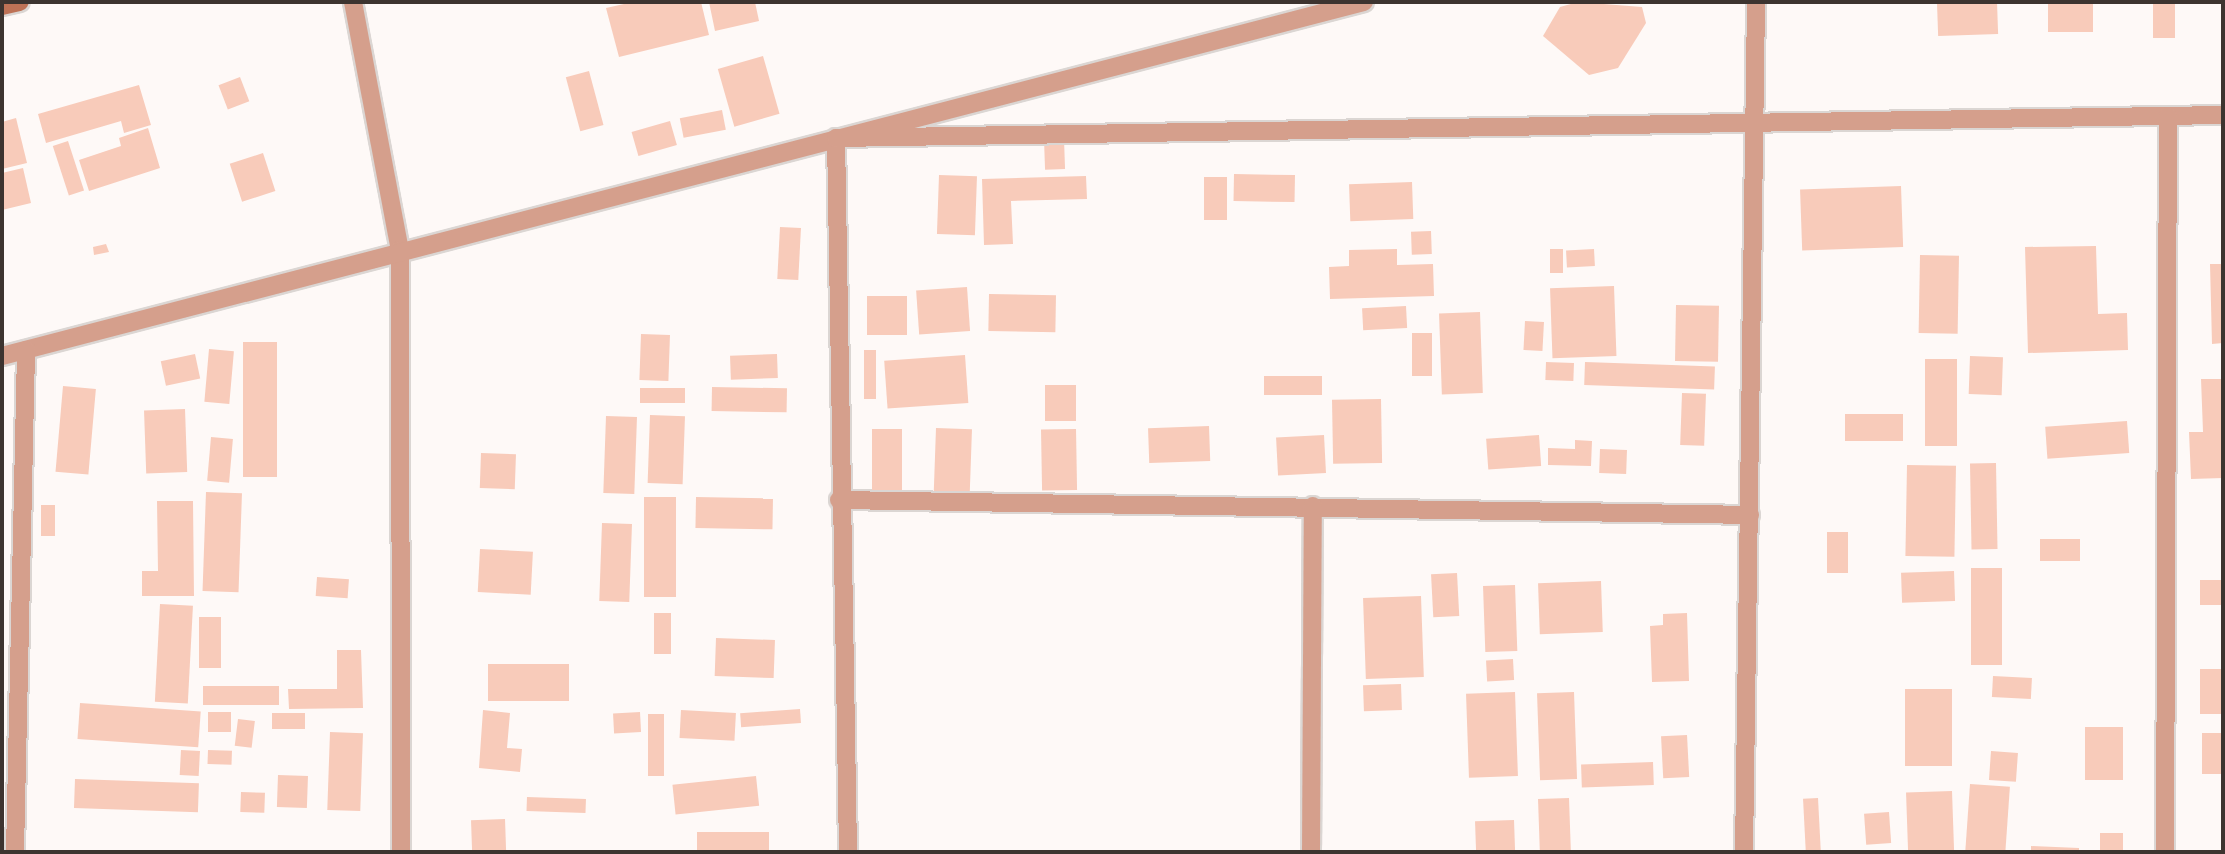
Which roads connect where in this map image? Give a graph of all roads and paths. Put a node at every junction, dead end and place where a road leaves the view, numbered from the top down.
1 (20, 2) edge
2 (353, 2) edge
3 (1364, 2) edge
4 (1756, 2) edge
5 (2, 6) edge
6 (2223, 115) edge
7 (2168, 116) junction
8 (1756, 119) junction
9 (836, 138) junction
10 (400, 250) junction
11 (26, 350) junction
12 (2, 356) edge
13 (839, 500) junction
14 (1314, 506) junction
15 (1750, 515) junction
16 (15, 852) edge
17 (401, 852) edge
18 (848, 852) edge
19 (1311, 852) edge
20 (1744, 852) edge
21 (2165, 852) edge

1 - 5 street
2 - 10 street
3 - 9 street
4 - 8 street
6 - 7 street
7 - 8 street
7 - 21 street
8 - 9 street
8 - 15 street
9 - 10 street
9 - 13 street
10 - 11 street
10 - 17 street
11 - 12 street
11 - 16 street
13 - 14 street
13 - 18 street
14 - 15 street
14 - 19 street
15 - 20 street

